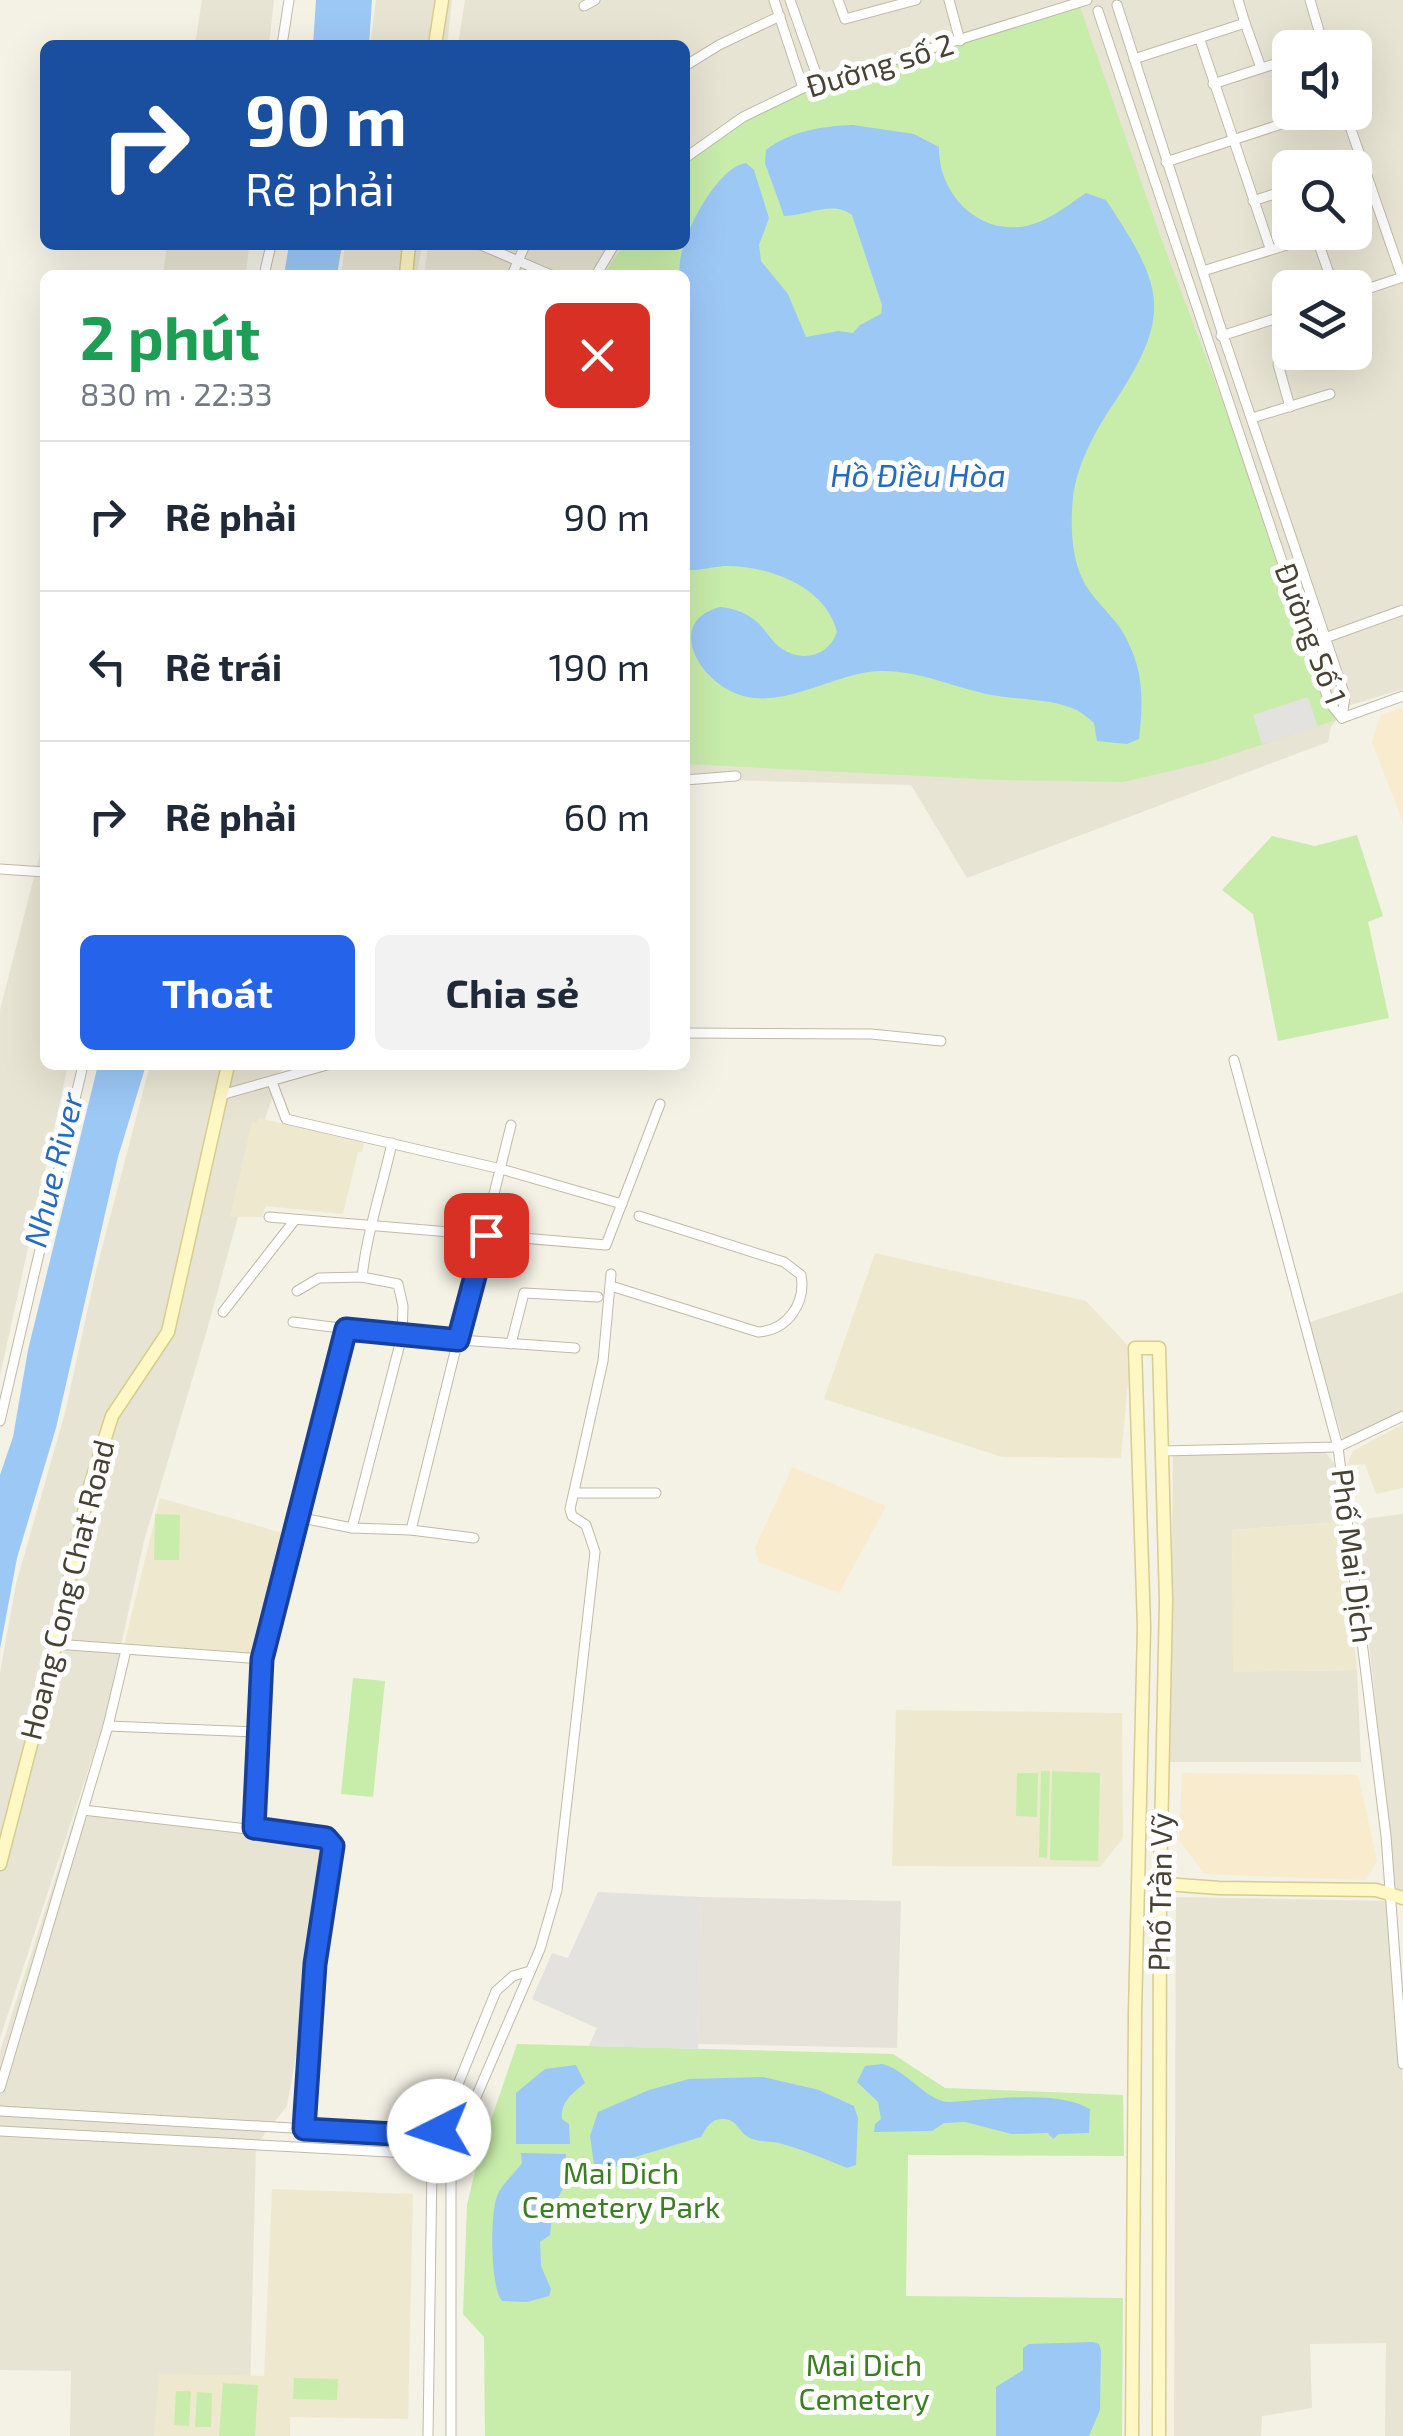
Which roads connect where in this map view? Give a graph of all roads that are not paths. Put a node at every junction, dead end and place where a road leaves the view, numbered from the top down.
1 (289, 0) edge
2 (442, 0) edge
3 (595, 0) edge
4 (774, 0) edge
5 (790, 0) edge
6 (838, 0) edge
7 (916, 0) edge
8 (948, 0) edge
9 (1088, 0) edge
10 (1238, 0) edge
11 (1310, 0) edge
12 (1118, 3) edge
13 (584, 6) dead end
14 (1098, 11) junction
15 (780, 16) junction
16 (1245, 22) junction
17 (1319, 30) edge
18 (283, 40) edge
19 (436, 40) edge
20 (1200, 40) junction
21 (960, 41) junction
22 (1134, 59) junction
23 (690, 63) edge
24 (1272, 65) edge
25 (1261, 68) junction
26 (820, 82) junction
27 (1213, 84) junction
28 (803, 88) junction
29 (1272, 127) edge
30 (1232, 140) junction
31 (690, 154) edge
32 (1166, 162) junction
33 (1272, 195) edge
34 (1254, 201) junction
35 (1372, 201) edge
36 (1270, 248) joint
37 (494, 250) edge
38 (523, 250) edge
39 (518, 260) junction
40 (514, 270) edge
41 (540, 270) edge
42 (1203, 271) junction
43 (1402, 277) edge
44 (1372, 287) edge
45 (1272, 320) edge
46 (1223, 336) junction
47 (1208, 340) junction
48 (1280, 370) edge
49 (1330, 394) dead end
50 (1290, 406) junction
51 (1252, 418) junction
52 (1403, 610) edge
53 (1325, 638) junction
54 (1403, 696) edge
55 (1342, 718) junction
56 (736, 776) dead end
57 (690, 780) edge
58 (0, 870) edge
59 (40, 872) edge
60 (690, 1033) edge
61 (940, 1040) dead end
62 (1234, 1060) dead end
63 (82, 1070) edge
64 (227, 1070) edge
65 (312, 1070) edge
66 (272, 1082) junction
67 (221, 1095) junction
68 (660, 1104) dead end
69 (511, 1125) dead end
70 (392, 1143) junction
71 (501, 1168) junction
72 (622, 1204) junction
73 (639, 1216) dead end
74 (269, 1217) dead end
75 (294, 1221) junction
76 (370, 1226) junction
77 (486, 1235) junction
78 (611, 1274) dead end
79 (362, 1277) junction
80 (610, 1286) junction
81 (297, 1291) dead end
82 (598, 1298) dead end
83 (223, 1312) dead end
84 (293, 1322) dead end
85 (346, 1329) junction
86 (402, 1336) junction
87 (458, 1340) junction
88 (511, 1344) junction
89 (574, 1348) dead end
90 (1403, 1416) edge
91 (0, 1421) edge
92 (1338, 1448) junction
93 (1140, 1452) junction
94 (1161, 1452) junction
95 (574, 1493) junction
96 (656, 1493) dead end
97 (297, 1517) junction
98 (352, 1528) junction
99 (411, 1530) junction
100 (474, 1538) dead end
101 (55, 1644) junction
102 (126, 1650) junction
103 (262, 1659) junction
104 (108, 1726) junction
105 (256, 1732) junction
106 (83, 1810) junction
107 (254, 1828) junction
108 (0, 1864) edge
109 (1139, 1882) junction
110 (1160, 1885) junction
111 (1397, 1897) edge
112 (530, 1971) junction
113 (1403, 2064) edge
114 (0, 2088) edge
115 (0, 2112) edge
116 (114, 2118) junction
117 (304, 2129) junction
118 (0, 2131) edge
119 (434, 2133) junction
120 (114, 2137) junction
121 (458, 2141) junction
122 (426, 2154) junction
123 (451, 2162) junction
124 (432, 2165) junction
125 (428, 2436) edge
126 (451, 2436) edge
127 (1132, 2436) edge
128 (1159, 2436) edge

1 - 18 street
2 - 19 main road
3 - 13 street
4 - 15 street
5 - 26 street
6 - 7 street
8 - 21 street
9 - 14 street
9 - 21 street, Đường số 2
10 - 16 street
11 - 17 street
12 - 14 street
12 - 22 street, Đường Số 1
14 - 47 street, Đường Số 1
15 - 23 street
15 - 28 street
16 - 20 street
16 - 25 street
20 - 22 street
20 - 27 street
21 - 26 street, Đường số 2
22 - 32 street, Đường Số 1
24 - 25 street
25 - 27 street
26 - 28 street, Đường số 2
27 - 30 street
28 - 31 street, Đường số 2
29 - 30 street
30 - 32 street
30 - 34 street
32 - 42 street, Đường Số 1
33 - 34 street
34 - 36 street
35 - 43 street
36 - 42 street
37 - 39 street
38 - 39 street
39 - 40 street
39 - 41 street
42 - 46 street, Đường Số 1
43 - 44 street
45 - 46 street
46 - 47 street
46 - 51 street, Đường Số 1
47 - 55 street, Đường Số 1
48 - 50 street
49 - 50 street
50 - 51 street
51 - 53 street, Đường Số 1
52 - 53 street
53 - 55 street, Đường Số 1
54 - 55 street
56 - 57 street
58 - 59 street
60 - 61 street
62 - 92 street, Phố Mai Dịch
63 - 91 street
64 - 67 main road, Hoang Cong Chat Road
65 - 66 street
66 - 67 street
66 - 70 street
67 - 101 main road, Hoang Cong Chat Road
68 - 72 street
69 - 71 street
70 - 71 street
70 - 76 street
71 - 72 street
71 - 77 street
72 - 77 street
73 - 80 street
74 - 75 street
75 - 76 street
75 - 83 street
76 - 77 street
76 - 79 street
77 - 87 street
78 - 80 street
79 - 81 street
79 - 86 street
80 - 95 street
82 - 88 street
84 - 85 street
85 - 86 street
85 - 97 street
86 - 87 street
86 - 98 street
87 - 88 street
87 - 99 street
88 - 89 street
90 - 92 street
92 - 94 street
92 - 111 street, Phố Mai Dịch
93 - 94 main road
93 - 94 main road, Phố Trần Vỹ
93 - 109 main road, Phố Trần Vỹ
94 - 110 main road, Phố Trần Vỹ
95 - 96 street
95 - 112 street
97 - 98 street
97 - 103 street
98 - 99 street
99 - 100 street
101 - 102 street
101 - 108 main road, Hoang Cong Chat Road
102 - 103 street
102 - 104 street
103 - 105 street
104 - 105 street
104 - 106 street
105 - 107 street
106 - 107 street
106 - 114 street
107 - 117 street
109 - 110 main road
109 - 127 main road, Phố Trần Vỹ
110 - 111 main road
110 - 128 main road, Phố Trần Vỹ
111 - 113 street, Phố Mai Dịch
112 - 119 street
112 - 121 street
115 - 116 street
116 - 117 street
116 - 120 street
117 - 119 street
118 - 120 street
119 - 121 street
119 - 122 street
120 - 122 street
121 - 123 street
122 - 124 street
123 - 124 street
123 - 126 street
124 - 125 street

